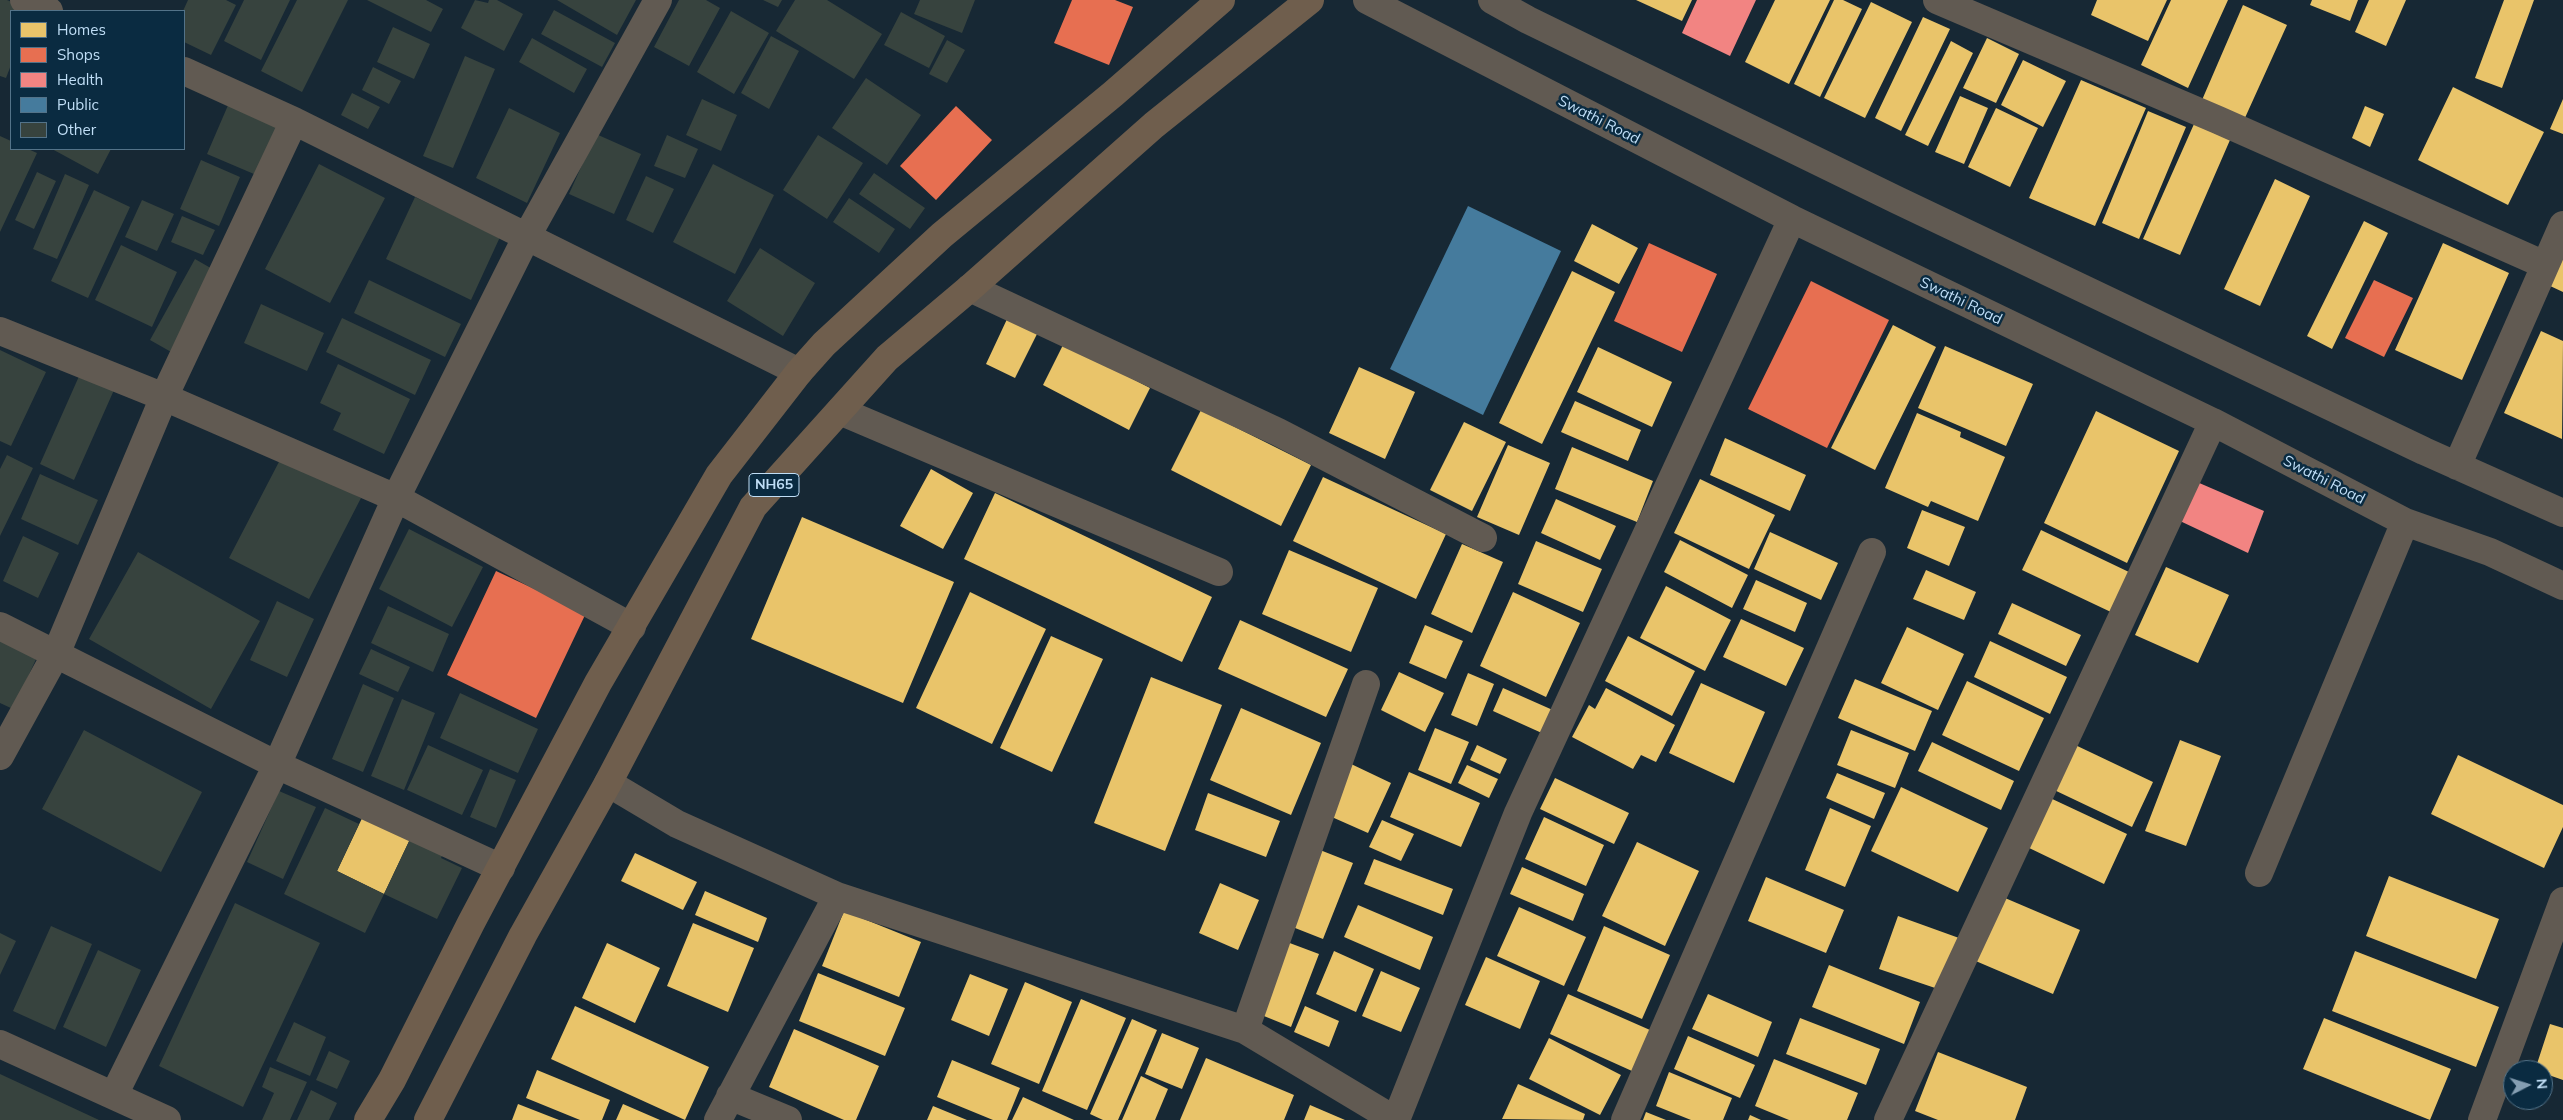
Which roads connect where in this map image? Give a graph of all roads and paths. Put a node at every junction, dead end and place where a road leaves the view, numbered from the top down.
1 (24, 0) edge
2 (658, 0) edge
3 (1221, 0) edge
4 (1310, 0) edge
5 (1366, 0) edge
6 (1492, 0) edge
7 (1937, 0) edge
8 (47, 10) edge
9 (185, 72) edge
10 (294, 120) junction
11 (1792, 220) junction
12 (2563, 225) edge
13 (527, 236) junction
14 (2546, 265) junction
15 (970, 288) junction
16 (0, 331) edge
17 (799, 372) junction
18 (164, 397) junction
19 (840, 411) junction
20 (2213, 422) junction
21 (2458, 466) junction
22 (396, 498) junction
23 (2563, 513) edge
24 (2405, 522) junction
25 (1483, 538) dead end
26 (1872, 552) dead end
27 (1219, 572) dead end
28 (2563, 586) edge
29 (0, 626) edge
30 (632, 626) junction
31 (56, 654) junction
32 (1366, 684) dead end
33 (0, 756) edge
34 (277, 764) junction
35 (608, 783) junction
36 (501, 868) junction
37 (2259, 873) dead end
38 (837, 896) junction
39 (2563, 901) edge
40 (1245, 1030) junction
41 (0, 1044) edge
42 (114, 1095) junction
43 (724, 1108) edge
44 (167, 1120) edge
45 (368, 1120) edge
46 (428, 1120) edge
47 (788, 1120) edge
48 (1395, 1120) edge
49 (1625, 1120) edge
50 (1888, 1120) edge
51 (2482, 1120) edge

1 - 8 street
2 - 13 street
3 - 17 highway
4 - 15 highway, NH65
5 - 11 street, Swathi Road
6 - 21 street
7 - 14 street
9 - 10 street
10 - 13 street
10 - 18 street
11 - 20 street, Swathi Road
11 - 48 street
12 - 14 street
13 - 17 street
13 - 22 street
14 - 21 street
15 - 19 highway, NH65
15 - 25 street
16 - 18 street
17 - 30 highway
18 - 22 street
18 - 31 street
19 - 27 street
19 - 35 highway, NH65
20 - 24 street, Swathi Road
20 - 50 street
21 - 23 street
22 - 30 street
22 - 34 street
24 - 28 street, Swathi Road
24 - 37 street
26 - 49 street
29 - 31 street
30 - 36 highway
31 - 33 street
31 - 34 street
32 - 40 street
34 - 36 street
34 - 42 street
35 - 38 street
35 - 46 highway, NH65
36 - 45 highway
38 - 40 street
38 - 43 street
39 - 51 street
40 - 48 street
41 - 42 street
42 - 44 street
43 - 47 street

